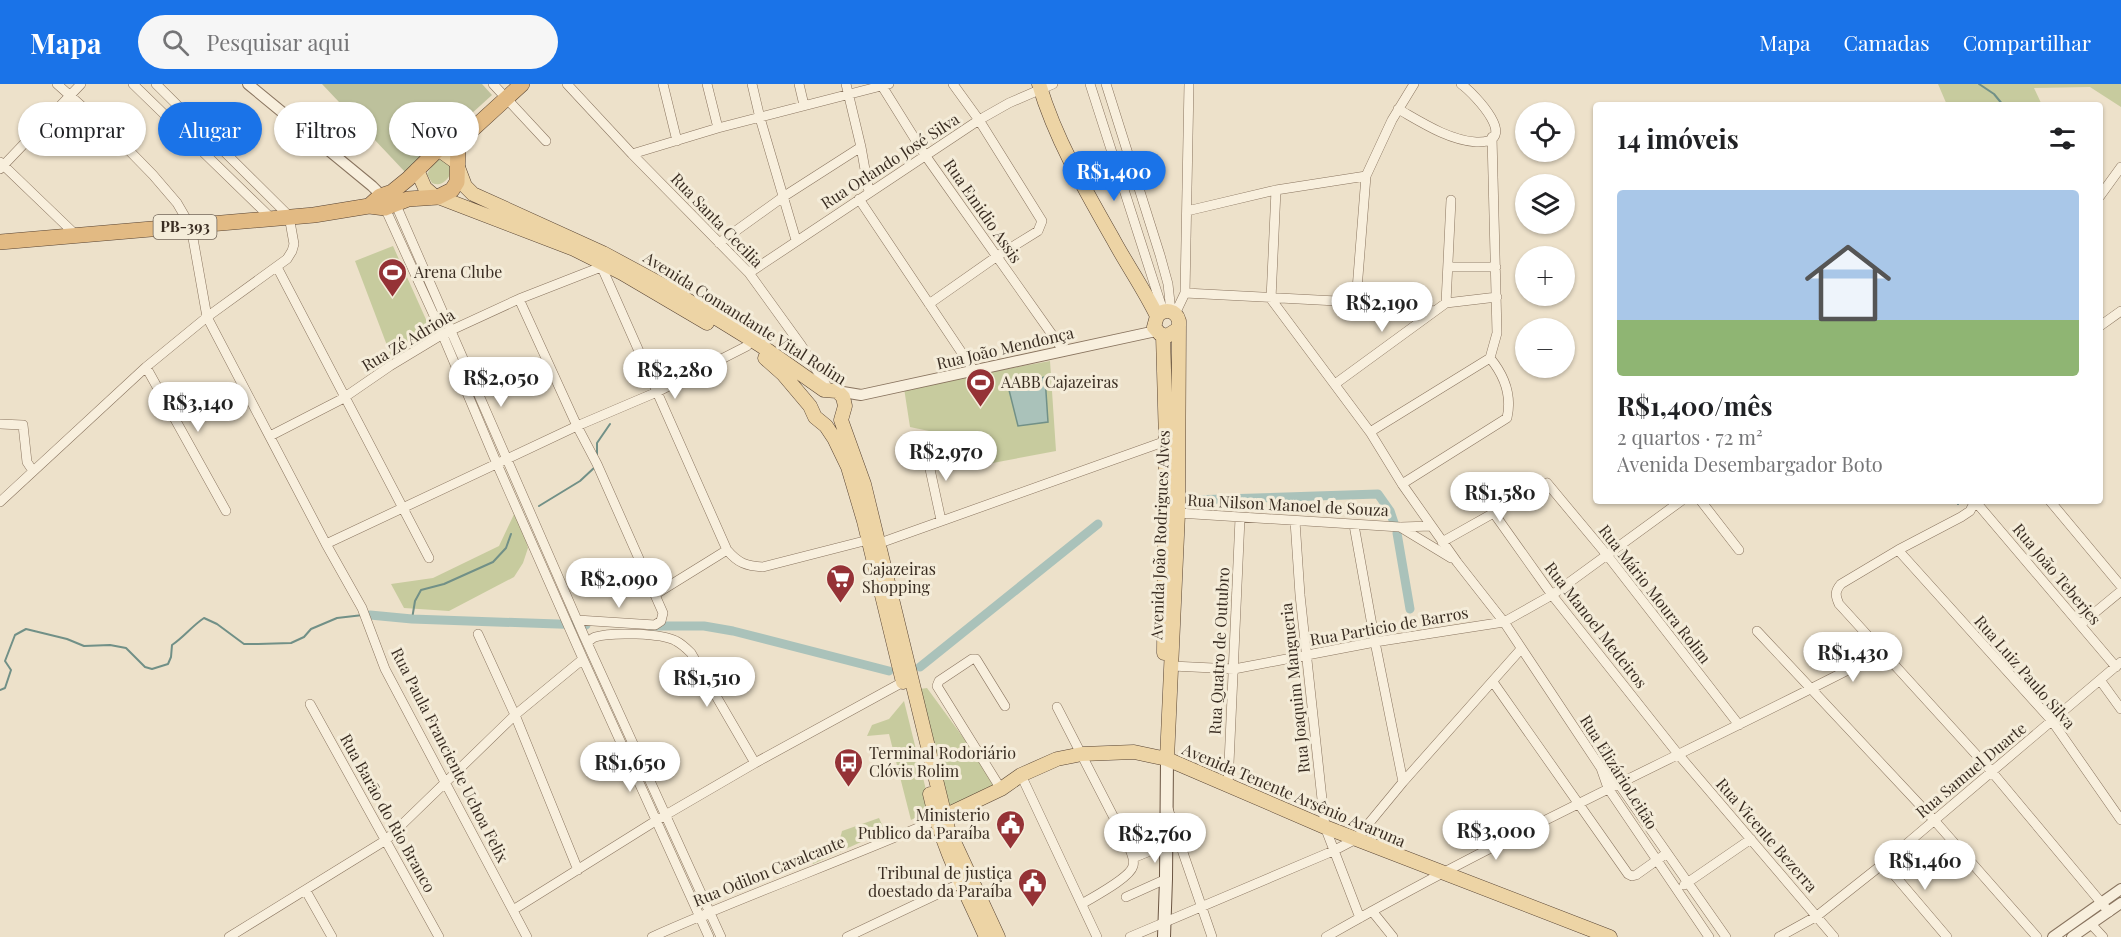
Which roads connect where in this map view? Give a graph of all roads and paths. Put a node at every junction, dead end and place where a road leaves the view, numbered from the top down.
1 (57, 84) edge
2 (81, 84) edge
3 (133, 84) edge
4 (156, 84) edge
5 (248, 84) edge
6 (522, 84) edge
7 (567, 84) edge
8 (663, 84) edge
9 (707, 84) edge
10 (752, 84) edge
11 (799, 84) edge
12 (846, 84) edge
13 (953, 84) edge
14 (1090, 84) edge
15 (1106, 84) edge
16 (1189, 84) edge
17 (1414, 84) edge
18 (885, 85) edge
19 (1465, 85) edge
20 (1044, 86) edge
21 (501, 89) edge
22 (848, 94) junction
23 (69, 96) junction
24 (804, 105) junction
25 (1398, 109) junction
26 (479, 110) edge
27 (760, 118) junction
28 (979, 120) junction
29 (718, 128) junction
30 (1492, 138) junction
31 (546, 141) dead end
32 (677, 141) junction
33 (861, 147) junction
34 (632, 154) junction
35 (925, 155) junction
36 (430, 156) edge
37 (450, 156) edge
38 (1, 165) edge
39 (458, 166) junction
40 (2121, 166) edge
41 (417, 170) junction
42 (1366, 176) junction
43 (1276, 190) junction
44 (869, 192) junction
45 (2103, 192) edge
46 (438, 197) junction
47 (783, 197) junction
48 (859, 199) junction
49 (1451, 200) dead end
50 (383, 204) junction
51 (1187, 211) junction
52 (290, 216) junction
53 (271, 218) junction
54 (191, 227) junction
55 (1154, 235) junction
56 (77, 236) junction
57 (1140, 239) junction
58 (796, 240) junction
59 (0, 242) edge
60 (719, 243) junction
61 (996, 257) junction
62 (600, 264) junction
63 (277, 267) junction
64 (1448, 267) junction
65 (1496, 267) junction
66 (749, 273) junction
67 (1185, 293) junction
68 (1497, 297) junction
69 (519, 299) junction
70 (1271, 299) junction
71 (1356, 302) junction
72 (1446, 303) junction
73 (929, 304) junction
74 (1435, 311) junction
75 (2121, 311) edge
76 (1167, 313) junction
77 (207, 317) junction
78 (2103, 324) edge
79 (1178, 329) junction
80 (452, 330) junction
81 (1160, 333) junction
82 (442, 334) junction
83 (747, 346) junction
84 (1063, 350) junction
85 (1490, 358) junction
86 (146, 367) junction
87 (974, 371) junction
88 (1335, 384) junction
89 (830, 390) junction
90 (657, 392) junction
91 (861, 395) junction
92 (345, 397) junction
93 (810, 406) junction
94 (843, 415) junction
95 (0, 424) edge
96 (577, 426) junction
97 (826, 426) junction
98 (1370, 432) junction
99 (270, 436) junction
100 (947, 440) dead end
101 (1166, 441) junction
102 (508, 459) junction
103 (497, 464) junction
104 (33, 471) junction
105 (1401, 484) junction
106 (0, 502) edge
107 (1677, 504) edge
108 (1703, 504) edge
109 (1974, 504) edge
110 (1978, 504) edge
111 (2051, 504) edge
112 (403, 507) junction
113 (226, 511) dead end
114 (1492, 512) junction
115 (1178, 513) junction
116 (1240, 518) junction
117 (941, 520) junction
118 (1295, 521) junction
119 (1354, 525) junction
120 (1400, 526) junction
121 (1431, 526) junction
122 (874, 541) junction
123 (1442, 542) junction
124 (326, 544) junction
125 (728, 550) junction
126 (1739, 550) dead end
127 (1898, 550) junction
128 (1607, 555) junction
129 (429, 558) dead end
130 (1457, 562) junction
131 (2121, 588) edge
132 (656, 594) junction
133 (1552, 595) junction
134 (578, 622) junction
135 (1504, 622) junction
136 (2081, 624) junction
137 (1757, 632) dead end
138 (478, 634) dead end
139 (582, 639) junction
140 (1375, 642) junction
141 (1521, 649) junction
142 (1883, 652) junction
143 (1306, 656) junction
144 (583, 659) junction
145 (2118, 664) edge
146 (1172, 666) junction
147 (1234, 669) junction
148 (2100, 680) junction
149 (903, 682) junction
150 (1493, 682) junction
151 (1810, 690) junction
152 (310, 704) dead end
153 (1005, 706) dead end
154 (1057, 707) dead end
155 (2121, 709) edge
156 (515, 715) junction
157 (2052, 722) junction
158 (1738, 725) junction
159 (1167, 741) junction
160 (1082, 754) junction
161 (1678, 754) junction
162 (1167, 759) junction
163 (755, 763) junction
164 (1601, 768) junction
165 (1992, 772) junction
166 (1021, 775) junction
167 (446, 781) junction
168 (1403, 782) junction
169 (1618, 783) junction
170 (1228, 786) junction
171 (1608, 788) junction
172 (1001, 789) junction
173 (1579, 803) junction
174 (1167, 807) junction
175 (667, 815) junction
176 (941, 819) junction
177 (657, 820) junction
178 (1934, 820) junction
179 (2121, 820) edge
180 (1325, 827) junction
181 (1356, 839) junction
182 (1751, 839) junction
183 (386, 840) junction
184 (1180, 842) junction
185 (1167, 844) junction
186 (1333, 851) junction
187 (1667, 853) junction
188 (1133, 858) junction
189 (1656, 860) junction
190 (1884, 863) junction
191 (578, 870) junction
192 (1443, 874) junction
193 (1166, 879) junction
194 (1688, 882) junction
195 (961, 883) junction
196 (2121, 889) edge
197 (1677, 890) junction
198 (306, 891) junction
199 (1125, 897) dead end
200 (2121, 903) edge
201 (1082, 904) junction
202 (1200, 907) junction
203 (2105, 907) junction
204 (513, 910) junction
205 (1372, 911) junction
206 (705, 913) junction
207 (1817, 916) junction
208 (1360, 918) junction
209 (1165, 922) junction
210 (2091, 924) junction
211 (229, 937) edge
212 (332, 937) edge
213 (439, 937) edge
214 (527, 937) edge
215 (652, 937) edge
216 (709, 937) edge
217 (721, 937) edge
218 (847, 937) edge
219 (986, 937) edge
220 (998, 937) edge
221 (1097, 937) edge
222 (1130, 937) edge
223 (1164, 937) edge
224 (1212, 937) edge
225 (1326, 937) edge
226 (1393, 937) edge
227 (1610, 937) edge
228 (1709, 937) edge
229 (1726, 937) edge
230 (1779, 937) edge
231 (1834, 937) edge
232 (1947, 937) edge
233 (2037, 937) edge
234 (2053, 937) edge
235 (2072, 937) edge
236 (2103, 937) edge

1 - 23 street
2 - 23 street
3 - 53 street
4 - 52 street
5 - 50 street
6 - 21 highway
7 - 34 street, Rua Santa Cecilia
8 - 32 street
9 - 29 street
10 - 27 street
11 - 24 street
12 - 22 street
13 - 28 street
14 - 57 street
15 - 55 street
16 - 51 street
17 - 25 street
18 - 22 street
18 - 35 street, Rua Emidio Assis
19 - 30 street
20 - 28 street, Rua Orlando José Silva
20 - 76 main road
21 - 26 highway
21 - 31 street
21 - 39 highway
22 - 24 street
22 - 33 street
23 - 38 street
23 - 54 street
24 - 27 street
25 - 30 street
25 - 42 street
27 - 29 street
27 - 47 street
28 - 35 street, Rua Orlando José Silva
28 - 61 street
29 - 32 street
30 - 65 street
32 - 34 street
33 - 44 street
33 - 47 street
34 - 60 street, Rua Santa Cecilia
35 - 44 street, Rua Orlando José Silva
35 - 61 street, Rua Emidio Assis
36 - 41 highway
37 - 39 main road
38 - 56 street
39 - 46 highway
39 - 89 main road, Avenida Comandante Vital Rolim
40 - 45 street
41 - 46 main road
41 - 50 highway, PB-393
42 - 43 street
42 - 71 street
43 - 51 street
43 - 70 street
44 - 48 street, Rua Orlando José Silva
46 - 50 highway, PB-393
46 - 62 main road, Avenida Comandante Vital Rolim
47 - 58 street
47 - 60 street
48 - 58 street, Rua Orlando José Silva
48 - 73 street
49 - 64 street
50 - 52 highway, PB-393
50 - 80 street
50 - 82 street
51 - 67 street
52 - 53 highway, PB-393
52 - 63 street
53 - 54 highway, PB-393
54 - 56 highway, PB-393
54 - 77 street, Rua Paula Franciente Uchoa Felix
55 - 57 street
55 - 76 street
56 - 59 highway, PB-393
57 - 76 street
58 - 66 street, Rua Orlando José Silva
60 - 66 street, Rua Santa Cecilia
61 - 73 street
61 - 84 street, Rua Emidio Assis
62 - 69 street, Rua Zé Adriola
62 - 83 main road, Avenida Comandante Vital Rolim
62 - 90 street
63 - 77 street
63 - 92 street
64 - 65 street
64 - 72 street
65 - 68 street
66 - 89 street, Rua Santa Cecilia
67 - 70 street
67 - 76 street
68 - 72 street
68 - 85 street
69 - 80 street, Rua Zé Adriola
69 - 96 street
70 - 71 street
70 - 88 street, Rua ElizárioLeitão
71 - 74 street
72 - 74 street
73 - 87 street
74 - 88 street
75 - 78 street
76 - 79 main road
76 - 81 main road
77 - 86 street
77 - 99 street, Rua Paula Franciente Uchoa Felix
79 - 81 main road
79 - 115 main road, Avenida João Rodrigues Alves
80 - 82 street, Rua Zé Adriola
80 - 102 street
81 - 84 street, Rua João Mendonça
81 - 101 main road, Avenida João Rodrigues Alves
82 - 92 street, Rua Zé Adriola
82 - 103 street
83 - 90 street
83 - 93 main road, Avenida Comandante Vital Rolim
84 - 87 street, Rua João Mendonça
85 - 98 street
85 - 105 street
86 - 104 street
86 - 113 street
87 - 91 street, Rua João Mendonça
88 - 98 street, Rua ElizárioLeitão
89 - 91 street
89 - 93 main road
89 - 94 main road, Avenida Comandante Vital Rolim
90 - 96 street
90 - 125 street
91 - 94 street
92 - 99 street, Rua Zé Adriola
92 - 112 street
93 - 97 main road, Avenida Comandante Vital Rolim
94 - 97 main road
94 - 122 main road, Avenida Comandante Vital Rolim
95 - 104 street
96 - 102 street
96 - 132 street
97 - 122 main road, Avenida Comandante Vital Rolim
98 - 105 street, Rua ElizárioLeitão
99 - 124 street, Rua Paula Franciente Uchoa Felix
100 - 117 street
101 - 117 street
101 - 159 main road, Avenida João Rodrigues Alves
102 - 103 street
102 - 134 street
103 - 112 street
103 - 139 street
104 - 106 street
105 - 121 street, Rua ElizárioLeitão
107 - 128 street
108 - 126 street
109 - 127 street
110 - 136 street, Rua João Teberjes
111 - 131 street
112 - 124 street
112 - 129 street
114 - 123 street
114 - 128 street, Rua Mário Moura Rolim
114 - 133 street, Rua Manoel Medeiros
115 - 116 street, Rua Nilson Manoel de Souza
115 - 146 main road, Avenida João Rodrigues Alves
116 - 118 street, Rua Nilson Manoel de Souza
116 - 147 street, Rua Quatro de Outubro
117 - 122 street
118 - 119 street, Rua Nilson Manoel de Souza
118 - 143 street, Rua Joaquim Mangueria
119 - 120 street, Rua Nilson Manoel de Souza
119 - 140 street
120 - 121 street
120 - 130 street, Rua Nilson Manoel de Souza
121 - 123 street, Rua ElizárioLeitão
122 - 125 street
122 - 149 main road, Avenida Comandante Vital Rolim
122 - 176 main road, Avenida Comandante Vital Rolim
123 - 130 street, Rua ElizárioLeitão
124 - 167 street, Rua Paula Franciente Uchoa Felix
125 - 132 street
127 - 142 street
127 - 157 street, Rua Luiz Paulo Silva
128 - 133 street
128 - 158 street, Rua Mário Moura Rolim
130 - 135 street, Rua ElizárioLeitão
131 - 136 street
132 - 134 street
133 - 135 street
133 - 161 street, Rua Manoel Medeiros
134 - 139 street
135 - 140 street, Rua Particio de Barros
135 - 141 street, Rua ElizárioLeitão
136 - 145 street, Rua João Teberjes
137 - 151 street
138 - 156 street
139 - 144 street
139 - 163 street
139 - 175 street
140 - 143 street, Rua Particio de Barros
140 - 168 street
141 - 150 street
141 - 164 street, Rua ElizárioLeitão
142 - 151 street
142 - 165 street
143 - 147 street, Rua Particio de Barros
143 - 180 street, Rua Joaquim Mangueria
144 - 156 street
144 - 177 street
145 - 148 street, Rua Samuel Duarte
146 - 147 street, Rua Particio de Barros
146 - 159 main road, Avenida João Rodrigues Alves
147 - 170 street, Rua Quatro de Outubro
148 - 155 street
148 - 157 street, Rua Samuel Duarte
149 - 163 street
149 - 176 main road, Avenida Comandante Vital Rolim
150 - 168 street
150 - 173 street
151 - 158 street
151 - 178 street
152 - 183 street, Rua Barāo do Rio Branco
153 - 172 street
154 - 160 street
156 - 167 street
156 - 191 street
157 - 165 street, Rua Samuel Duarte
157 - 179 street, Rua Luiz Paulo Silva
158 - 161 street
159 - 162 main road, Avenida João Rodrigues Alves
160 - 162 main road, Rua Odilon Cavalcante
160 - 166 main road, Rua Odilon Cavalcante
160 - 188 street
161 - 169 street
161 - 182 street, Rua Vicente Bezerra
162 - 170 main road, Avenida Tenente Arsênio Araruna
162 - 174 main road, Avenida João Rodrigues Alves
163 - 175 street
164 - 169 street
164 - 171 street, Rua ElizárioLeitão
165 - 178 street, Rua Samuel Duarte
165 - 203 street
166 - 172 main road, Rua Odilon Cavalcante
166 - 201 street
167 - 183 street
167 - 204 street, Rua Paula Franciente Uchoa Felix
168 - 181 street
169 - 171 street
169 - 187 street
170 - 180 main road, Avenida Tenente Arsênio Araruna
171 - 173 street
171 - 189 street, Rua ElizárioLeitão
172 - 176 main road, Rua Odilon Cavalcante
173 - 189 street
173 - 192 street
174 - 184 street
174 - 185 main road, Avenida João Rodrigues Alves
175 - 177 street
175 - 206 street
176 - 195 main road, Avenida Comandante Vital Rolim
176 - 206 street, Rua Odilon Cavalcante
176 - 220 main road, Avenida Comandante Vital Rolim
177 - 191 street
177 - 206 street
178 - 190 street, Rua Samuel Duarte
178 - 233 street
180 - 181 main road, Avenida Tenente Arsênio Araruna
180 - 186 street, Rua Joaquim Mangueria
181 - 186 street
181 - 192 main road, Avenida Tenente Arsênio Araruna
182 - 194 street
182 - 207 street, Rua Vicente Bezerra
183 - 198 street
183 - 213 street, Rua Barāo do Rio Branco
184 - 185 main road
184 - 202 street
185 - 188 street
185 - 193 main road, Avenida João Rodrigues Alves
186 - 202 street
186 - 208 street, Rua Joaquim Mangueria
187 - 189 street
187 - 194 street
188 - 201 street
189 - 197 street, Rua ElizárioLeitão
190 - 207 street, Rua Samuel Duarte
190 - 232 street
191 - 204 street
192 - 205 street
192 - 227 main road, Avenida Tenente Arsênio Araruna
193 - 199 street
193 - 209 main road, Avenida João Rodrigues Alves
194 - 197 street
194 - 229 street
195 - 218 street
195 - 219 main road, Avenida Comandante Vital Rolim
196 - 203 street
197 - 228 street, Rua ElizárioLeitão
198 - 211 street
198 - 212 street
200 - 203 street
201 - 221 street
202 - 209 street
202 - 224 street
203 - 210 street
203 - 234 street
204 - 214 street, Rua Paula Franciente Uchoa Felix
205 - 208 street
205 - 226 street
206 - 215 street, Rua Odilon Cavalcante
206 - 216 street
206 - 217 street
207 - 230 street, Rua Samuel Duarte
207 - 231 street, Rua Vicente Bezerra
208 - 225 street
209 - 222 street
209 - 223 main road, Avenida João Rodrigues Alves
210 - 235 street
210 - 236 street

